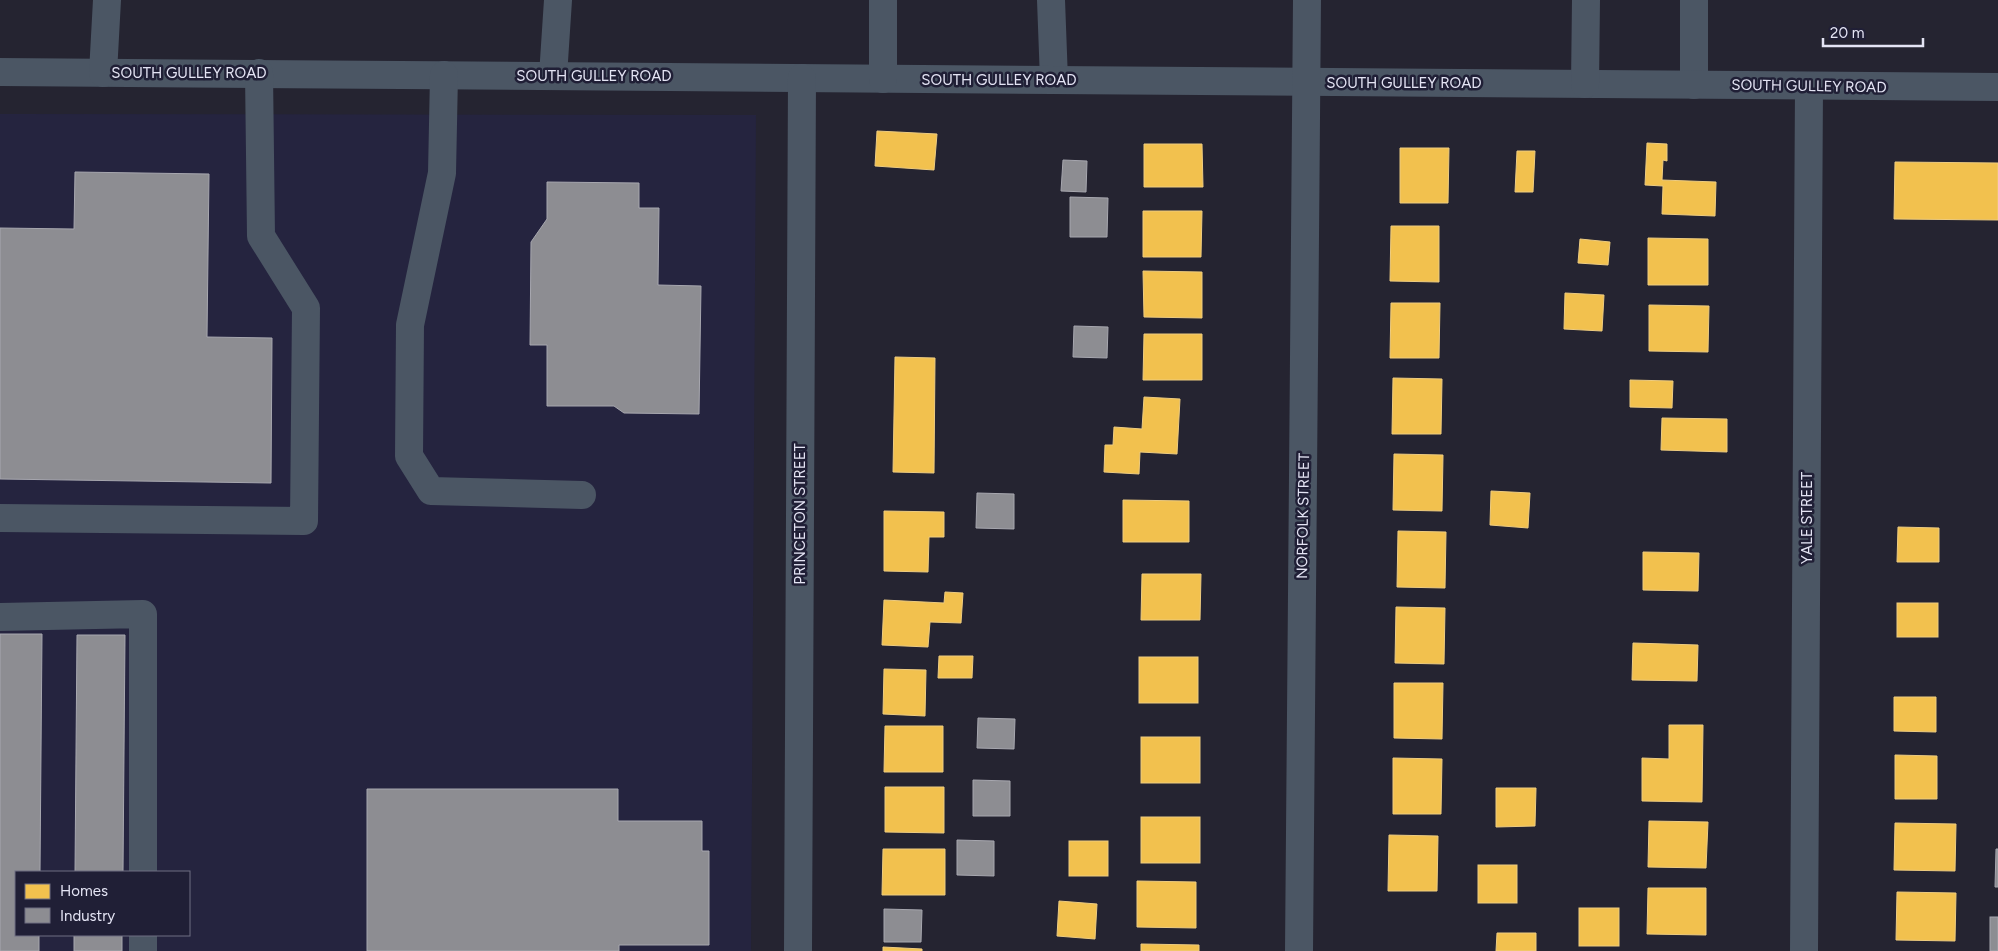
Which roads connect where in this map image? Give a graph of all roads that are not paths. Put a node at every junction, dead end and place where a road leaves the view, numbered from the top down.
1 (107, 0) edge
2 (558, 0) edge
3 (883, 0) edge
4 (1051, 0) edge
5 (1307, 0) edge
6 (1586, 0) edge
7 (1694, 0) edge
8 (0, 72) edge
9 (103, 73) junction
10 (259, 73) junction
11 (444, 75) junction
12 (553, 76) junction
13 (802, 78) junction
14 (883, 79) junction
15 (1054, 80) junction
16 (1307, 82) junction
17 (1585, 84) junction
18 (1694, 85) junction
19 (1810, 86) junction
20 (1998, 87) edge
21 (582, 495) dead end
22 (0, 518) edge
23 (0, 617) edge
24 (143, 871) edge
25 (143, 936) edge
26 (143, 951) edge
27 (798, 951) edge
28 (1299, 951) edge
29 (1804, 951) edge

1 - 9 street
2 - 12 street
3 - 14 street
4 - 15 street
5 - 16 street, NORFOLK STREET
6 - 17 street
7 - 18 street
8 - 9 street, SOUTH GULLEY ROAD
9 - 10 street, SOUTH GULLEY ROAD
10 - 11 street, SOUTH GULLEY ROAD
10 - 22 street
11 - 12 street, SOUTH GULLEY ROAD
11 - 21 street
12 - 13 street, SOUTH GULLEY ROAD
13 - 14 street, SOUTH GULLEY ROAD
13 - 27 street, PRINCETON STREET
14 - 15 street, SOUTH GULLEY ROAD
15 - 16 street, SOUTH GULLEY ROAD
16 - 17 street, SOUTH GULLEY ROAD
16 - 28 street, NORFOLK STREET
17 - 18 street, SOUTH GULLEY ROAD
18 - 19 street, SOUTH GULLEY ROAD
19 - 20 street, SOUTH GULLEY ROAD
19 - 29 street, YALE STREET
23 - 24 street
25 - 26 street

